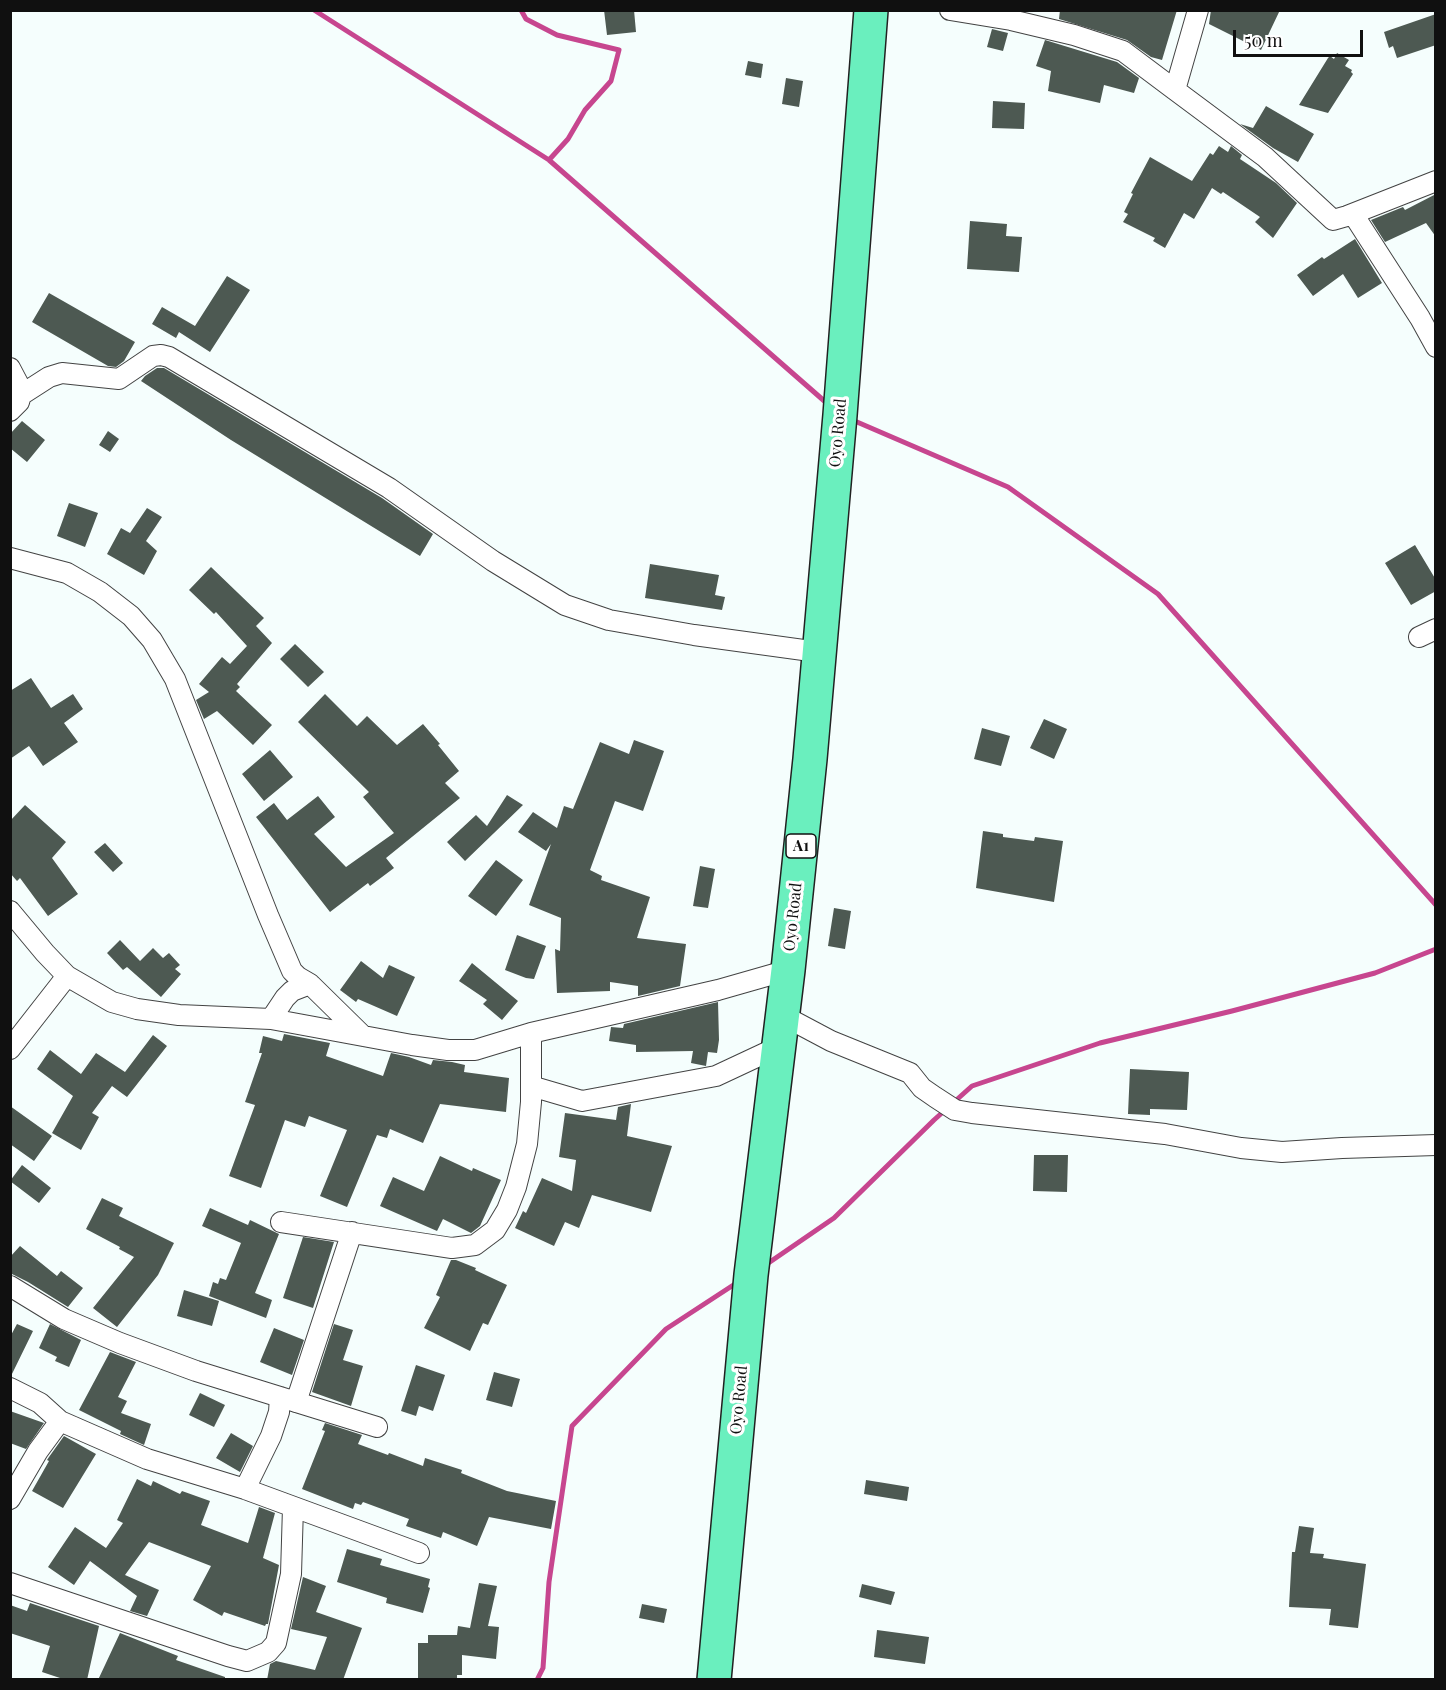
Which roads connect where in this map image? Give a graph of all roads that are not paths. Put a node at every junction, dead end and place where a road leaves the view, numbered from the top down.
1 (871, 10) edge
2 (950, 10) edge
3 (1198, 10) edge
4 (1175, 90) junction
5 (1436, 181) edge
6 (1353, 214) junction
7 (1436, 347) edge
8 (10, 368) edge
9 (16, 403) edge
10 (10, 558) edge
11 (818, 652) junction
12 (10, 911) edge
13 (788, 970) junction
14 (67, 976) junction
15 (310, 984) junction
16 (272, 1019) junction
17 (780, 1031) junction
18 (531, 1033) junction
19 (363, 1036) junction
20 (10, 1049) edge
21 (531, 1086) junction
22 (1436, 1145) edge
23 (281, 1222) dead end
24 (352, 1232) junction
25 (10, 1286) edge
26 (10, 1388) edge
27 (288, 1399) junction
28 (60, 1421) junction
29 (377, 1426) dead end
30 (245, 1490) junction
31 (10, 1499) edge
32 (293, 1507) junction
33 (419, 1553) dead end
34 (10, 1583) edge
35 (714, 1680) edge

1 - 11 highway, Oyo Road / A1
2 - 4 street
3 - 4 street
4 - 6 street
5 - 6 street
6 - 7 street
8 - 9 street
9 - 11 street
10 - 15 street
11 - 13 highway, Oyo Road / A1
12 - 14 street
13 - 17 highway, Oyo Road / A1
13 - 18 street
14 - 16 street
14 - 20 street
15 - 16 street
15 - 19 street
16 - 19 street
17 - 21 street
17 - 22 street
17 - 35 highway, Oyo Road / A1
18 - 19 street
18 - 21 street
21 - 24 street
23 - 24 street
24 - 27 street
25 - 27 street
26 - 28 street
27 - 29 street
27 - 30 street
28 - 30 street
28 - 31 street
30 - 32 street
32 - 33 street
32 - 34 street

